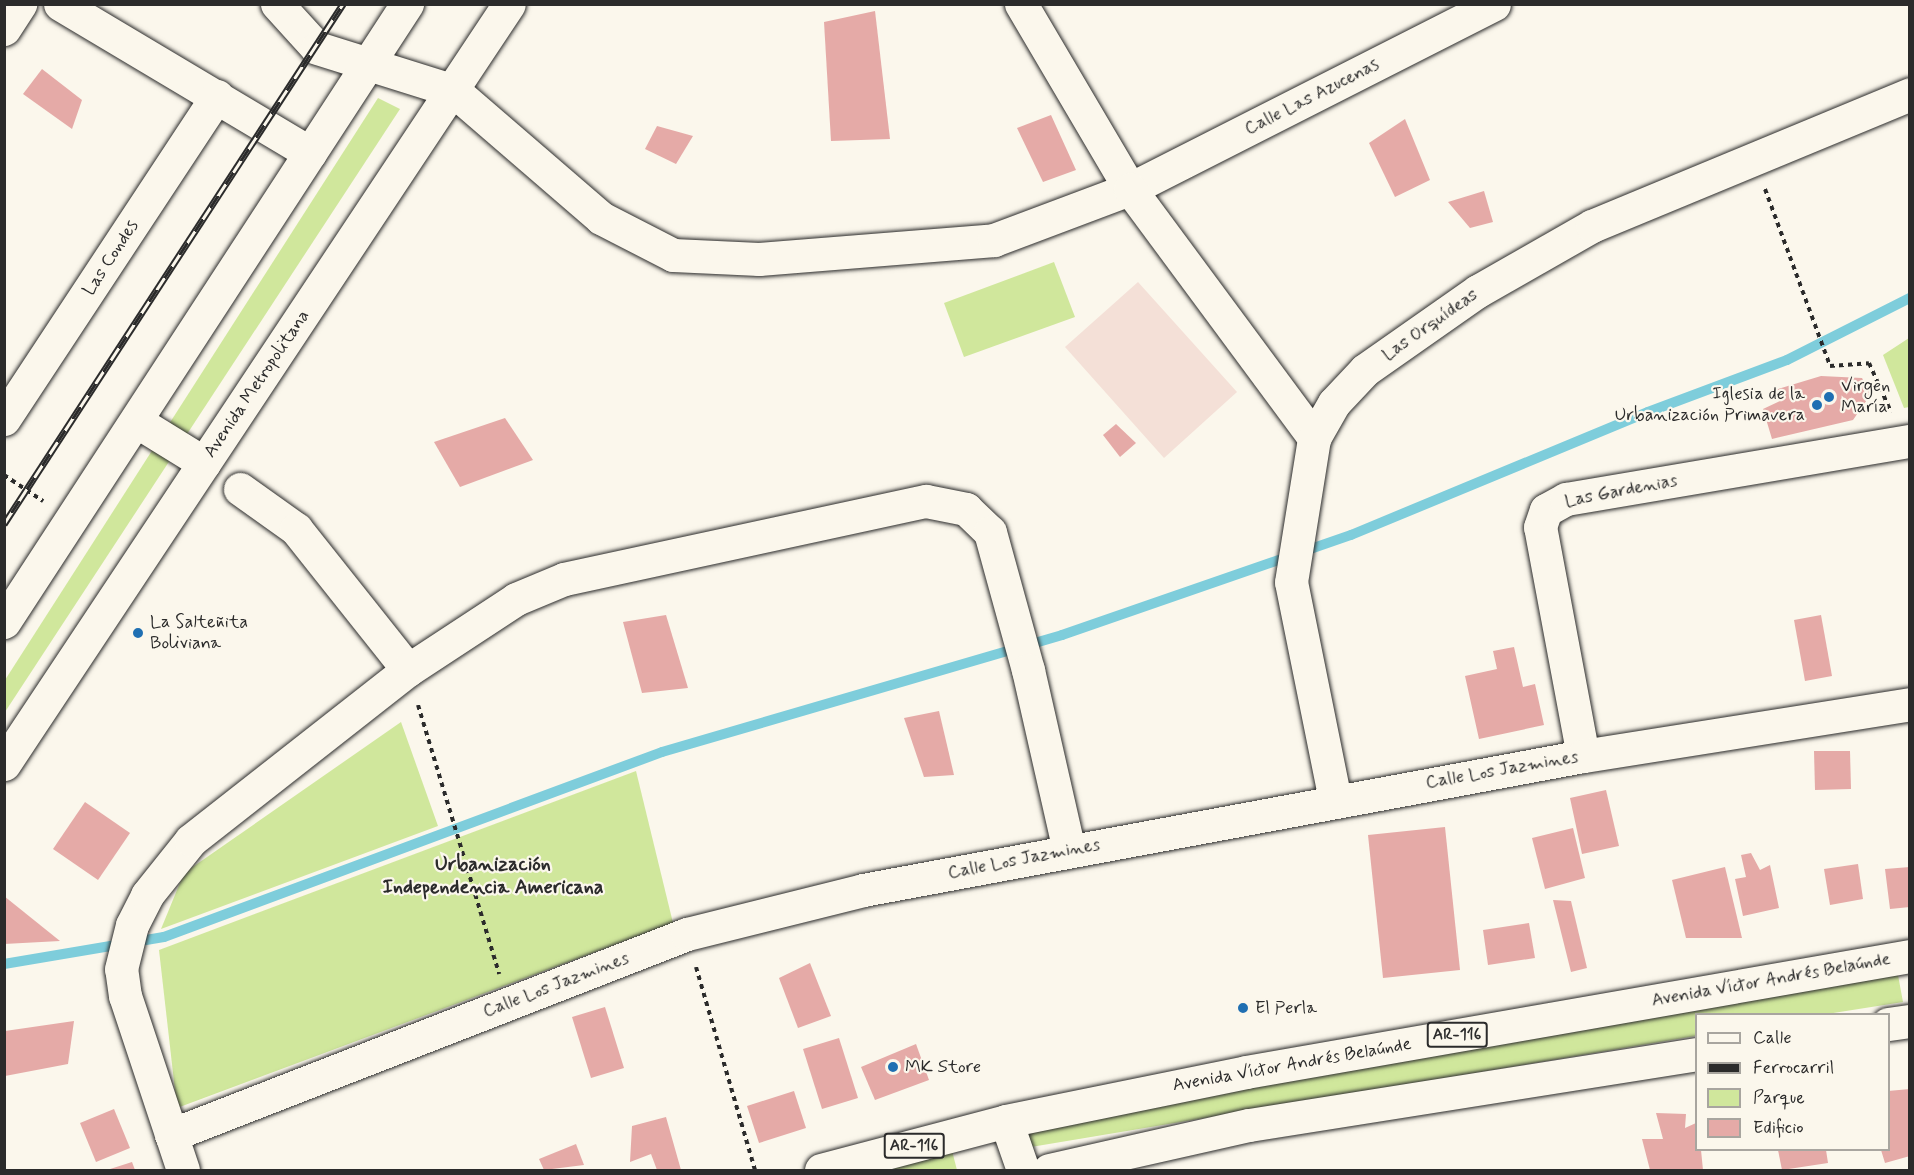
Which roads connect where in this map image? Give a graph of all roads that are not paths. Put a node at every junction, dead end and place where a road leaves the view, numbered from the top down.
1 (20, 4) edge
2 (60, 4) edge
3 (277, 4) edge
4 (407, 4) edge
5 (509, 4) edge
6 (1021, 4) edge
7 (1494, 4) edge
8 (4, 29) edge
9 (370, 62) junction
10 (454, 91) junction
11 (1910, 94) edge
12 (217, 96) junction
13 (310, 153) junction
14 (1130, 189) junction
15 (4, 420) edge
16 (136, 421) junction
17 (1314, 438) junction
18 (1903, 441) edge
19 (204, 463) junction
20 (240, 489) dead end
21 (4, 622) edge
22 (408, 670) junction
23 (1910, 704) edge
24 (1582, 756) junction
25 (4, 764) edge
26 (1335, 800) junction
27 (1069, 850) junction
28 (1910, 956) edge
29 (1910, 1021) edge
30 (1890, 1024) edge
31 (1695, 1054) edge
32 (1006, 1120) junction
33 (171, 1135) junction
34 (183, 1170) edge
35 (821, 1170) edge
36 (1023, 1170) edge
37 (1049, 1170) edge

1 - 8 street
2 - 12 street
3 - 9 street
4 - 9 street
5 - 10 street, Avenida Metropolitana
6 - 14 street
7 - 14 street, Calle Las Azucenas
9 - 10 street
9 - 13 street
10 - 14 street, Calle Las Azucenas
10 - 19 street, Avenida Metropolitana
11 - 17 street, Las Orquídeas
12 - 13 street
12 - 15 street, Las Condes
13 - 16 street
14 - 17 street
16 - 19 street
16 - 21 street
17 - 26 street, Las Orquídeas
18 - 24 street, Las Gardenias
19 - 25 street, Avenida Metropolitana
20 - 22 street
22 - 27 street
22 - 33 street
23 - 24 street, Calle Los Jazmines
24 - 26 street, Calle Los Jazmines
26 - 27 street, Calle Los Jazmines
27 - 33 street, Calle Los Jazmines
28 - 32 street, Avenida Víctor Andrés Belaúnde / AR-116
29 - 30 street
31 - 37 street
32 - 35 street, Avenida Víctor Andrés Belaúnde / AR-116
32 - 36 street
33 - 34 street

